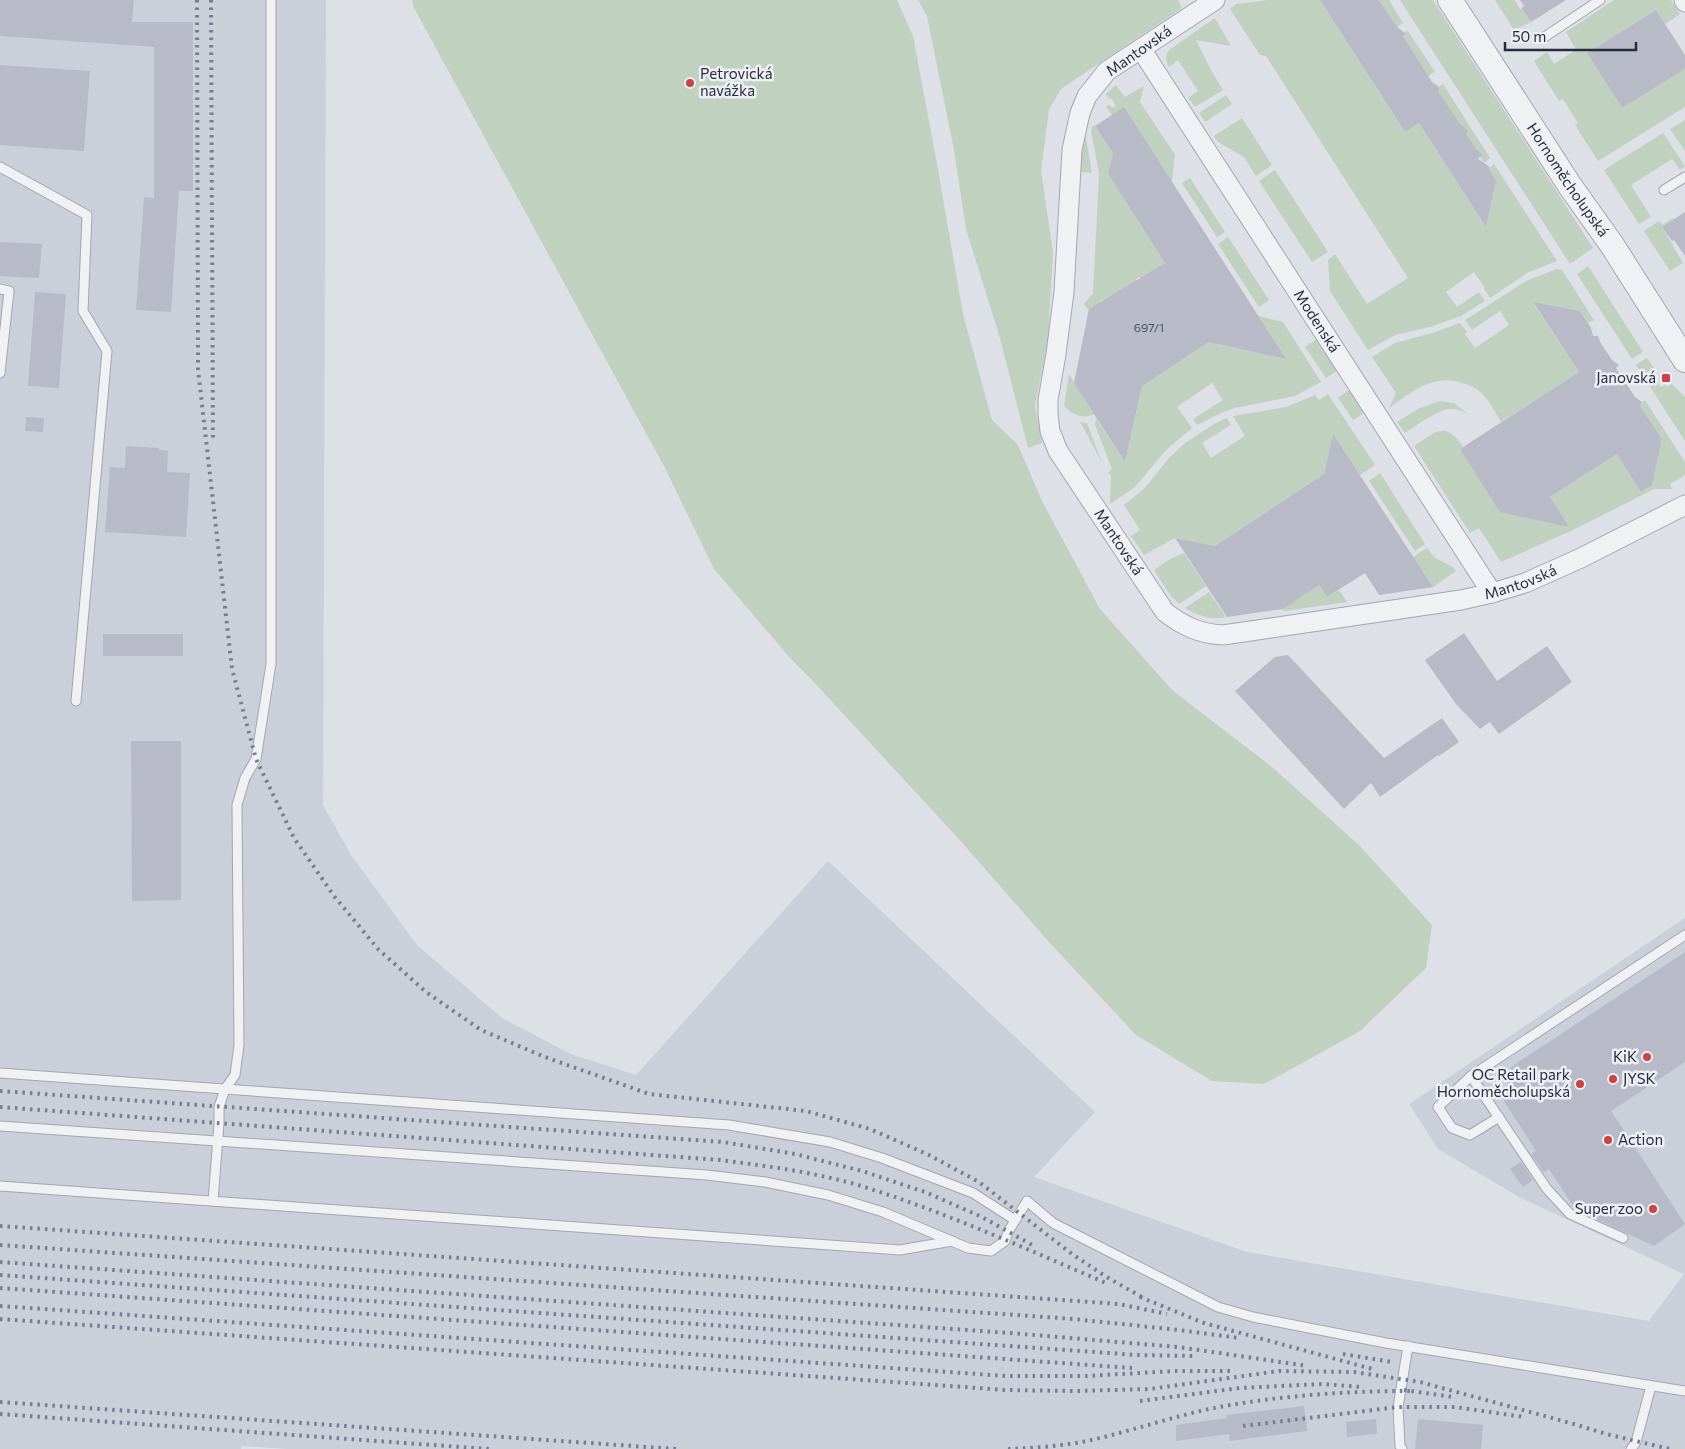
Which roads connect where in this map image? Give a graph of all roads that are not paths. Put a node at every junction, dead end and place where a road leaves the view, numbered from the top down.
1 (272, 0) edge
2 (1215, 0) edge
3 (1450, 0) edge
4 (1600, 0) edge
5 (1543, 38) dead end
6 (1141, 49) junction
7 (0, 168) edge
8 (1685, 177) edge
9 (1664, 190) dead end
10 (0, 290) edge
11 (1685, 360) edge
12 (0, 373) edge
13 (1685, 505) edge
14 (1492, 593) junction
15 (76, 701) dead end
16 (1685, 935) edge
17 (0, 1073) edge
18 (1471, 1076) junction
19 (225, 1089) junction
20 (1499, 1117) junction
21 (0, 1126) edge
22 (218, 1141) junction
23 (0, 1186) edge
24 (213, 1201) junction
25 (1015, 1220) junction
26 (1623, 1238) dead end
27 (952, 1241) junction
28 (1408, 1346) junction
29 (1651, 1386) junction
30 (1685, 1392) edge
31 (1402, 1449) edge
32 (1631, 1449) edge

1 - 19 lane
2 - 6 street, Mantovská
3 - 11 street, Hornoměcholupská
4 - 5 lane
6 - 14 street, Modenská
6 - 14 street, Mantovská
7 - 15 lane
8 - 9 lane
10 - 12 lane
13 - 14 street, Mantovská
16 - 18 lane
17 - 19 lane
18 - 20 lane
18 - 20 lane
19 - 22 lane
19 - 25 lane
20 - 26 lane
21 - 22 lane
22 - 24 lane
22 - 27 lane
23 - 24 lane
24 - 27 lane
25 - 27 lane
25 - 28 lane
28 - 29 lane
28 - 31 lane
29 - 30 lane
29 - 32 lane

